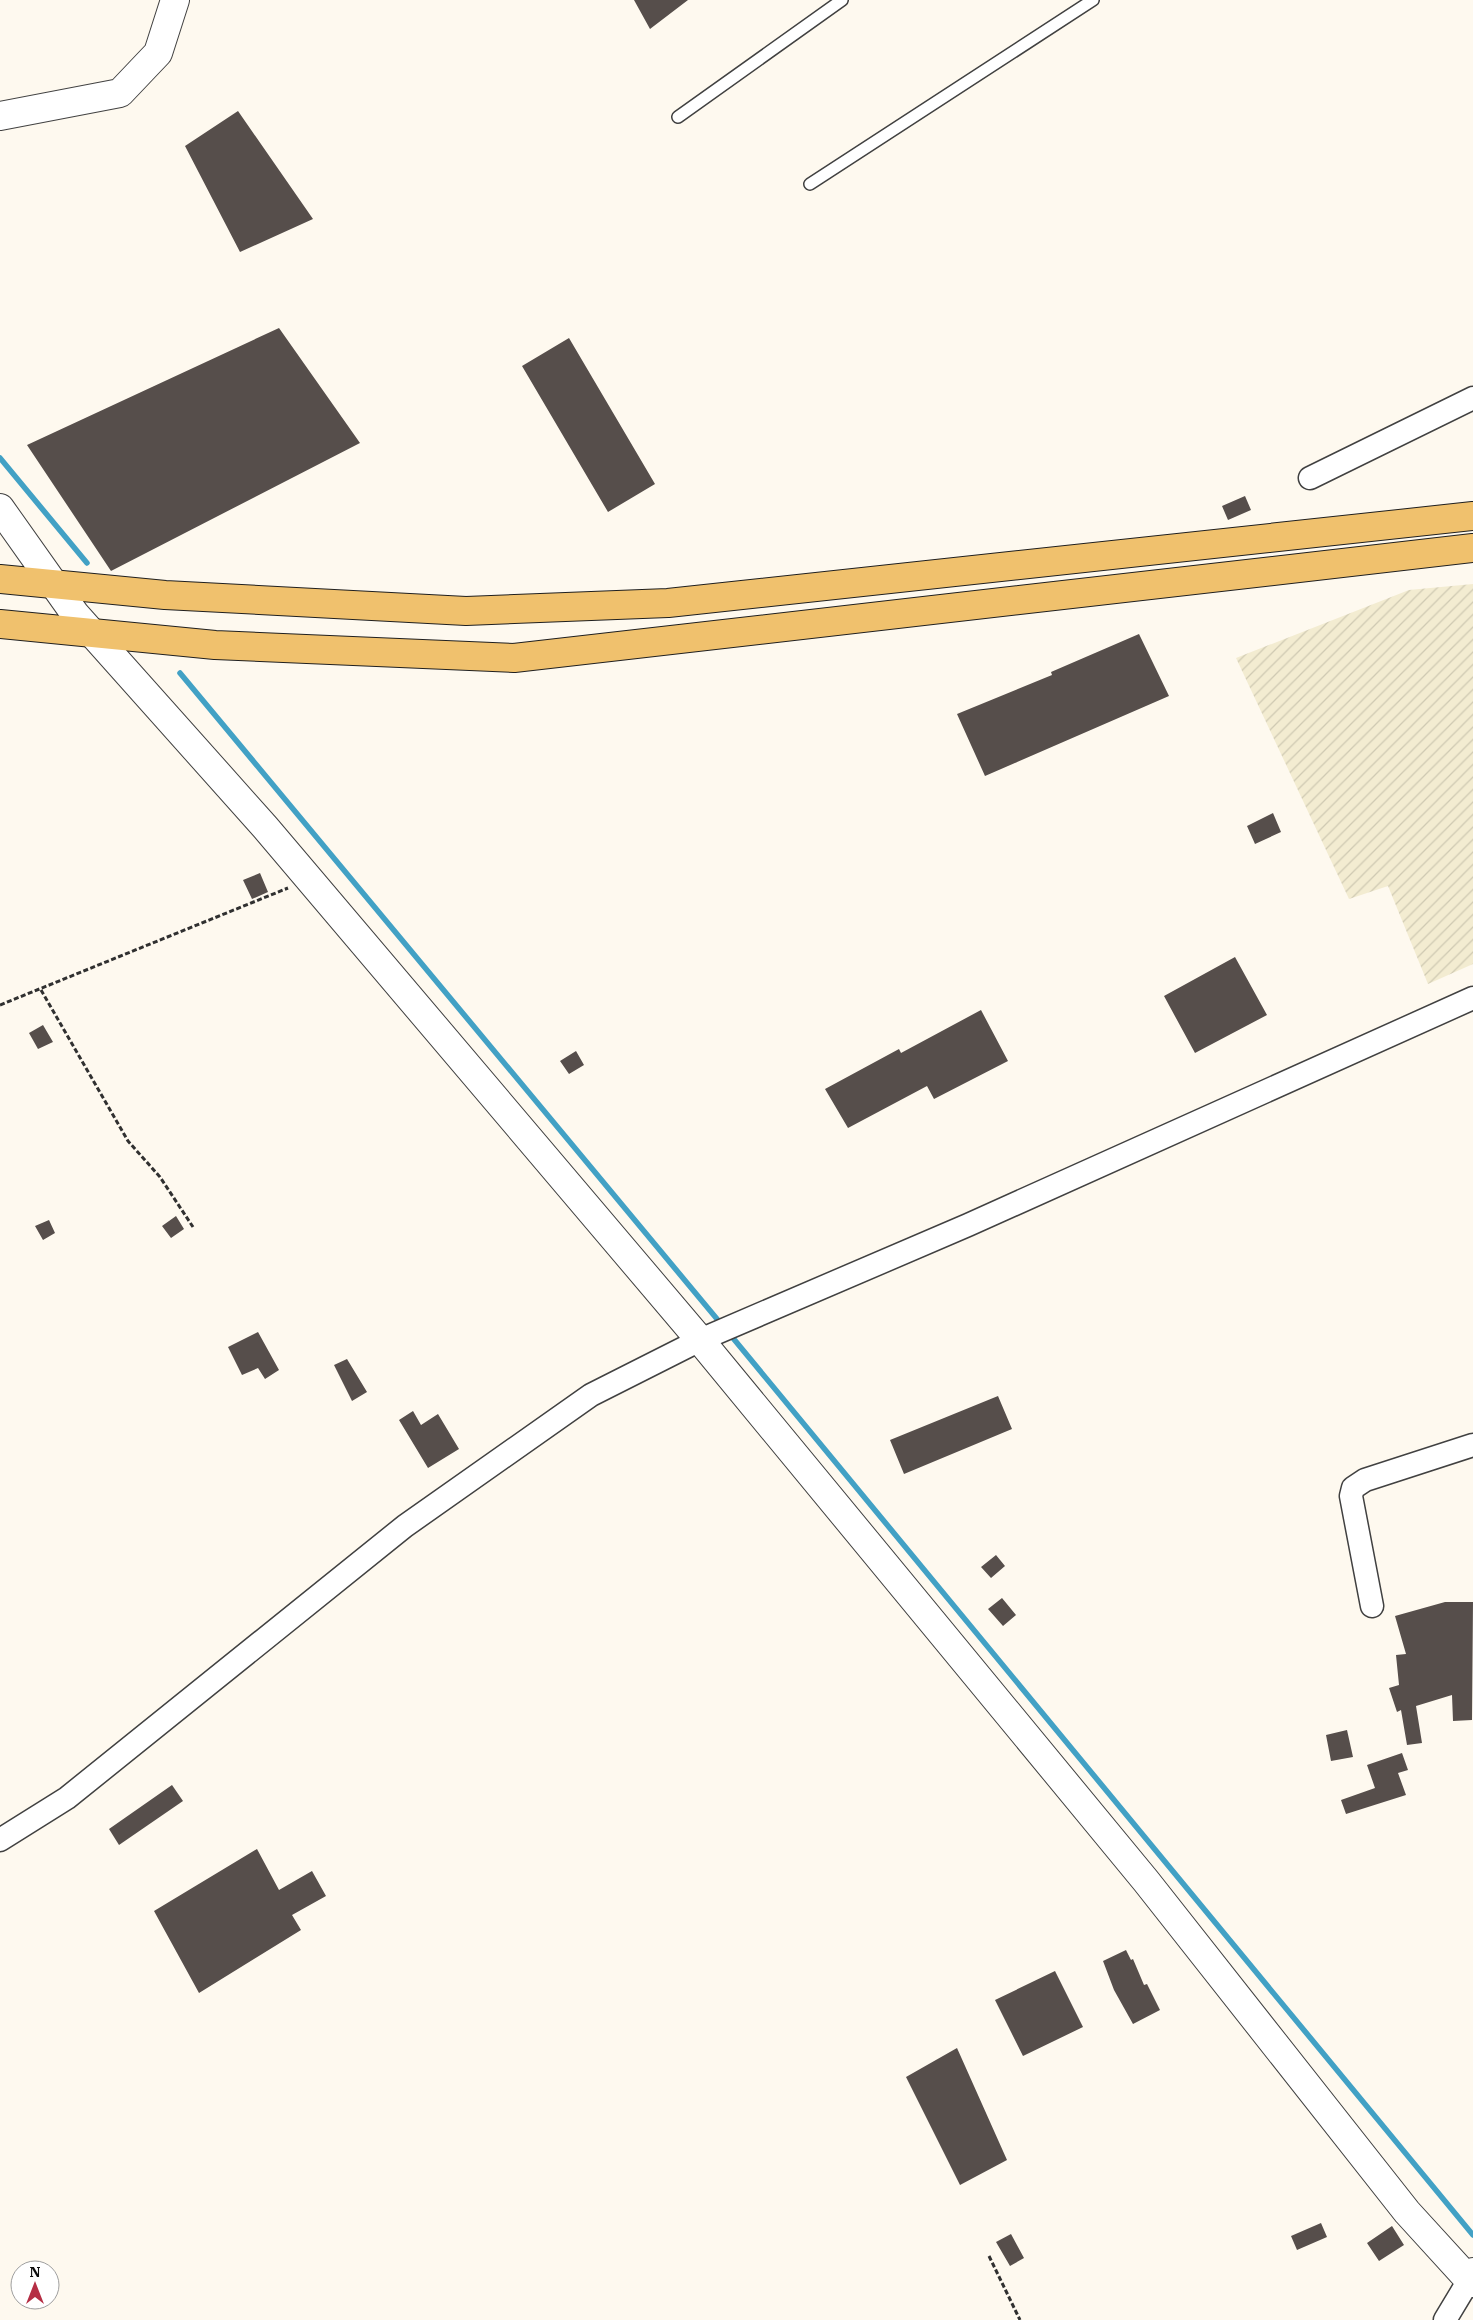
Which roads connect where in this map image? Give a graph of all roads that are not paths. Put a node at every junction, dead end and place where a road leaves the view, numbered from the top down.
1 (175, 0) edge
2 (842, 0) edge
3 (1093, 0) edge
4 (0, 116) edge
5 (678, 117) dead end
6 (810, 184) dead end
7 (1473, 398) edge
8 (1310, 478) dead end
9 (0, 508) edge
10 (1473, 516) edge
11 (1473, 548) edge
12 (0, 579) edge
13 (54, 584) junction
14 (0, 624) edge
15 (92, 633) junction
16 (1473, 998) edge
17 (700, 1340) junction
18 (1473, 1445) edge
19 (1372, 1606) dead end
20 (0, 1840) edge
21 (1472, 2279) edge
22 (1445, 2320) edge

1 - 4 street
2 - 5 lane
3 - 6 lane
7 - 8 street
9 - 13 street
10 - 13 main road
11 - 15 main road
12 - 13 main road
13 - 15 street
14 - 15 main road
15 - 17 street
16 - 17 street
17 - 20 street
17 - 21 street
18 - 19 street
21 - 22 street

